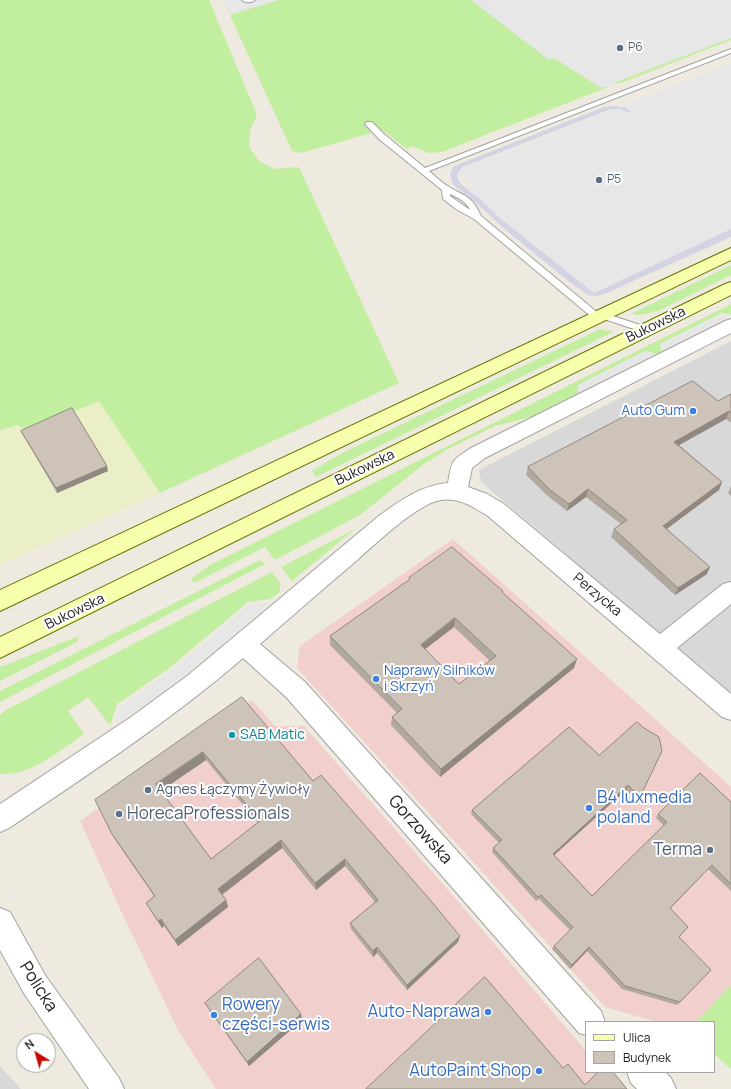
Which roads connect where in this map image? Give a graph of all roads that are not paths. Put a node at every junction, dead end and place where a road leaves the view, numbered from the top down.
1 (245, 0) edge
2 (252, 0) edge
3 (731, 51) edge
4 (369, 124) dead end
5 (423, 171) junction
6 (731, 253) edge
7 (731, 288) edge
8 (599, 316) junction
9 (731, 326) edge
10 (646, 330) junction
11 (457, 491) junction
12 (731, 591) edge
13 (0, 601) edge
14 (244, 644) junction
15 (0, 648) edge
16 (660, 648) junction
17 (731, 709) edge
18 (0, 820) edge
19 (0, 922) edge
20 (589, 1021) edge
21 (643, 1073) edge
22 (108, 1089) edge
23 (660, 1089) edge

1 - 2 lane
3 - 5 lane
4 - 5 lane
5 - 8 lane
6 - 8 main road
7 - 10 main road, Bukowska
8 - 10 lane
8 - 13 main road
9 - 11 street
10 - 15 main road, Bukowska
11 - 14 street
11 - 16 street, Perzycka
12 - 16 street
14 - 18 street
14 - 20 street, Gorzowska
16 - 17 street, Perzycka
19 - 22 street, Policka
21 - 23 street

